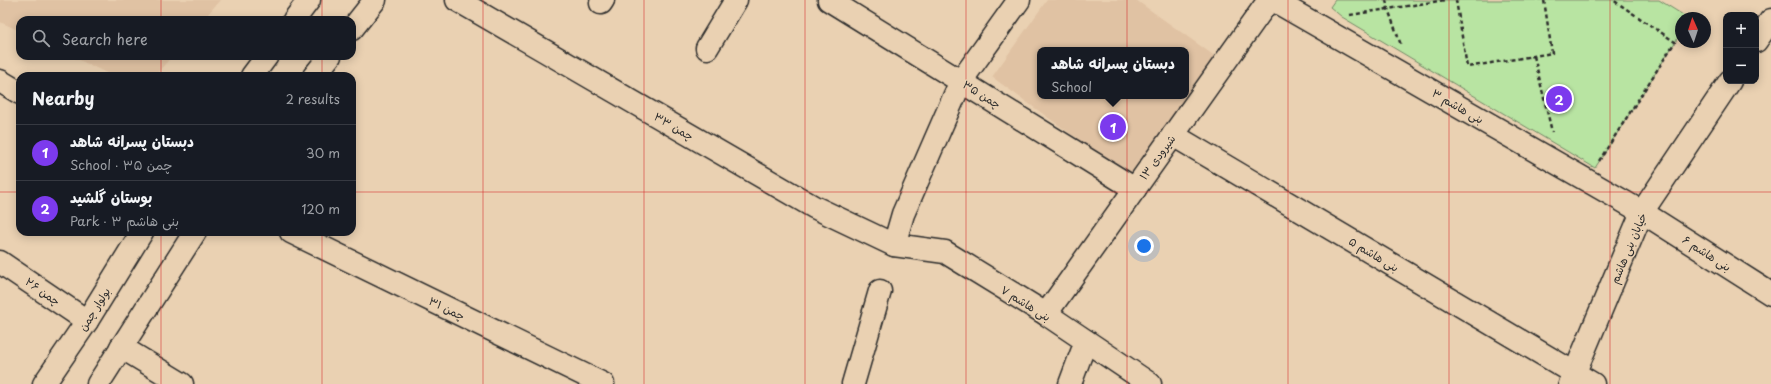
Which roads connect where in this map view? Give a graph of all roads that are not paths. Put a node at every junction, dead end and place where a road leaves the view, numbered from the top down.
1 (309, 0) edge
2 (375, 0) edge
3 (457, 0) edge
4 (736, 0) edge
5 (829, 0) edge
6 (1019, 0) edge
7 (1269, 0) edge
8 (1273, 0) edge
9 (297, 16) edge
10 (1771, 20) edge
11 (356, 24) edge
12 (1759, 37) edge
13 (1759, 43) edge
14 (707, 48) dead end
15 (1771, 50) edge
16 (264, 60) edge
17 (327, 60) edge
18 (255, 72) edge
19 (317, 72) edge
20 (0, 81) edge
21 (960, 81) junction
22 (1728, 84) edge
23 (16, 91) edge
24 (1173, 135) junction
25 (1134, 189) junction
26 (1642, 212) junction
27 (140, 236) edge
28 (192, 236) edge
29 (298, 236) edge
30 (894, 245) junction
31 (0, 262) edge
32 (880, 291) dead end
33 (1771, 294) edge
34 (1046, 314) junction
35 (87, 321) junction
36 (1086, 341) junction
37 (121, 347) junction
38 (1579, 380) edge
39 (44, 384) edge
40 (98, 384) edge
41 (182, 384) edge
42 (603, 384) edge
43 (853, 384) edge
44 (1070, 384) edge
45 (1150, 384) edge

1 - 9 street
2 - 11 street
3 - 30 street, چمن ۳۳
4 - 14 street
5 - 21 street, چمن ۳۵
6 - 21 street
7 - 24 street, شیرودی ۱۳
8 - 26 street, بنی هاشم ۳
10 - 12 street
13 - 15 street
16 - 18 street
17 - 19 street
20 - 23 street
21 - 25 street, چمن ۳۵
21 - 30 street
22 - 26 street, خیابان بنی هاشم
24 - 25 street, شیرودی ۱۳
24 - 38 street, بنی هاشم ۵
25 - 34 street, شیرودی ۱۳
26 - 33 street, بنی هاشم ۶
26 - 38 street, خیابان بنی هاشم
27 - 35 street, بولوار چمن
28 - 37 street
29 - 42 street, چمن ۳۱
30 - 34 street, بنی هاشم ۷
31 - 35 street, چمن ۲۶
32 - 43 street
34 - 36 street, بنی هاشم ۷
35 - 39 street, بولوار چمن
36 - 44 street
36 - 45 street, بنی هاشم ۷
37 - 40 street
37 - 41 street

